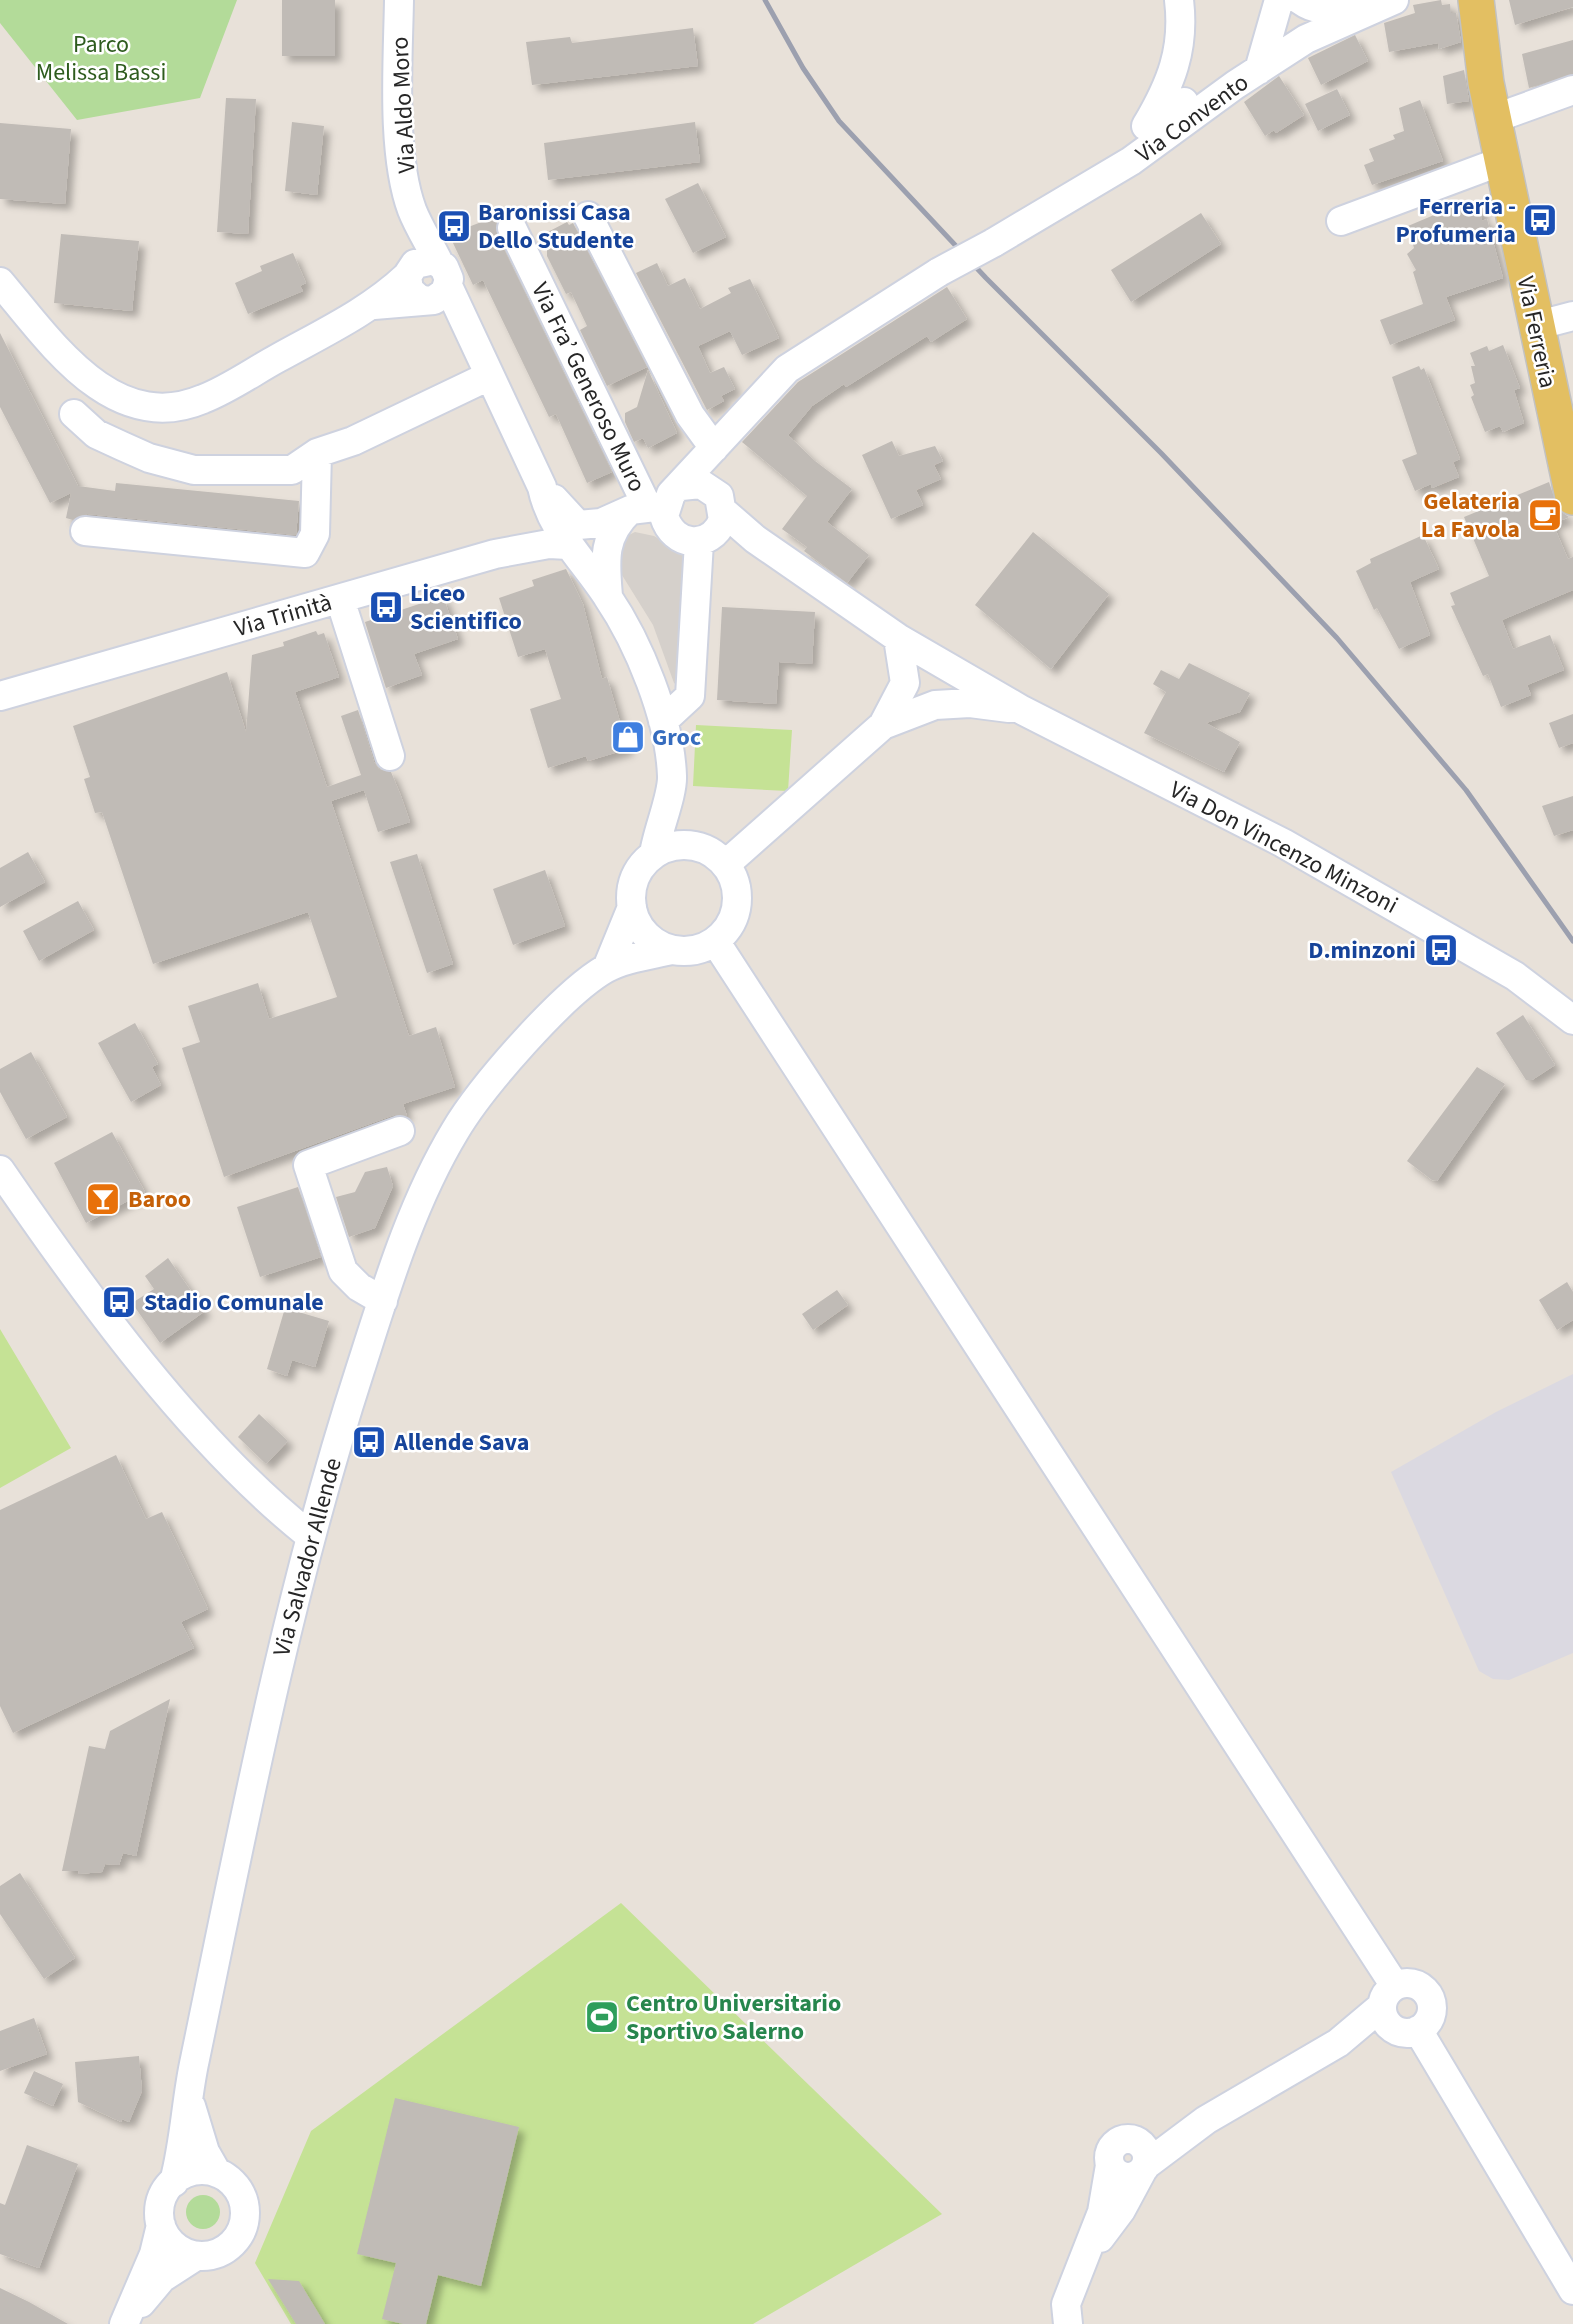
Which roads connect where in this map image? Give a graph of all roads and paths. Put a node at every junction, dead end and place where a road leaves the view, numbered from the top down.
1 (399, 0) edge
2 (1179, 0) edge
3 (1282, 0) edge
4 (1290, 0) edge
5 (1300, 0) edge
6 (1394, 0) edge
7 (1476, 0) edge
8 (1351, 4) edge
9 (1304, 40) junction
10 (1259, 69) junction
11 (1170, 83) junction
12 (1235, 85) junction
13 (1573, 90) edge
14 (1202, 91) junction
15 (1493, 119) junction
16 (1146, 126) junction
17 (1502, 161) junction
18 (1131, 162) junction
19 (588, 216) dead end
20 (1341, 221) dead end
21 (512, 228) dead end
22 (425, 282) junction
23 (1, 285) edge
24 (1573, 316) edge
25 (1535, 326) junction
26 (489, 376) junction
27 (74, 414) dead end
28 (1566, 428) edge
29 (714, 448) junction
30 (317, 453) junction
31 (542, 487) junction
32 (1573, 497) edge
33 (656, 503) junction
34 (713, 519) junction
35 (85, 531) dead end
36 (568, 545) junction
37 (608, 596) junction
38 (340, 599) junction
39 (898, 638) junction
40 (0, 696) edge
41 (1022, 710) junction
42 (663, 721) junction
43 (883, 725) junction
44 (390, 755) dead end
45 (654, 855) junction
46 (726, 864) junction
47 (632, 907) junction
48 (715, 941) junction
49 (672, 950) junction
50 (607, 968) junction
51 (1573, 1020) edge
52 (400, 1131) dead end
53 (0, 1170) edge
54 (383, 1301) junction
55 (309, 1535) junction
56 (1388, 1996) junction
57 (1408, 2031) junction
58 (1338, 2043) junction
59 (188, 2094) junction
60 (1141, 2159) junction
61 (217, 2173) junction
62 (174, 2182) junction
63 (161, 2225) junction
64 (196, 2256) junction
65 (1086, 2257) junction
66 (1573, 2290) edge
67 (125, 2322) edge
68 (1068, 2324) edge

1 - 22 street, Via Aldo Moro
2 - 11 street
3 - 9 street
3 - 10 street
4 - 9 street
5 - 8 street
6 - 9 street, Via Convento
7 - 15 main road, Via Ferreria
8 - 9 street
9 - 10 street, Via Convento
10 - 12 street, Via Convento
11 - 14 street
11 - 16 street
12 - 14 street
12 - 18 street, Via Convento
13 - 15 street
14 - 16 street
15 - 17 main road, Via Ferreria
16 - 18 street
17 - 20 street
17 - 25 main road, Via Ferreria
18 - 29 street, Via Convento, bridge
19 - 29 street
21 - 33 street, Via Fra’ Generoso Muro
22 - 23 street
22 - 26 street
24 - 25 street
25 - 28 main road, Via Ferreria
26 - 30 street
26 - 31 street
27 - 30 street
28 - 32 main road, Via Ferreria
29 - 33 street
29 - 34 street
30 - 35 street
31 - 33 street
31 - 36 street
33 - 34 street
33 - 34 street
33 - 37 street
34 - 39 street, Via Don Vincenzo Minzoni
34 - 42 street
36 - 37 street
36 - 38 street, Via Trinità
37 - 42 street
38 - 40 street, Via Trinità
38 - 44 street
39 - 41 street, Via Don Vincenzo Minzoni
39 - 43 street
41 - 43 street, Via Don Vincenzo Minzoni
41 - 51 street, Via Don Vincenzo Minzoni
42 - 45 street
43 - 46 street
45 - 46 street
45 - 47 street
46 - 48 street
47 - 49 street
47 - 50 street
48 - 49 street
48 - 56 street
49 - 50 street, Via Salvador Allende
50 - 54 street, Via Salvador Allende
52 - 54 street
53 - 55 street
54 - 55 street, Via Salvador Allende
55 - 59 street, Via Salvador Allende
56 - 57 street
56 - 57 street
56 - 58 street
57 - 58 street
57 - 66 street
58 - 60 street
59 - 61 street, Via Salvador Allende
59 - 62 street, Via Salvador Allende
60 - 65 street
60 - 65 street
61 - 62 street
61 - 64 street
62 - 63 street
63 - 64 street
63 - 67 street
64 - 67 street
65 - 68 street

